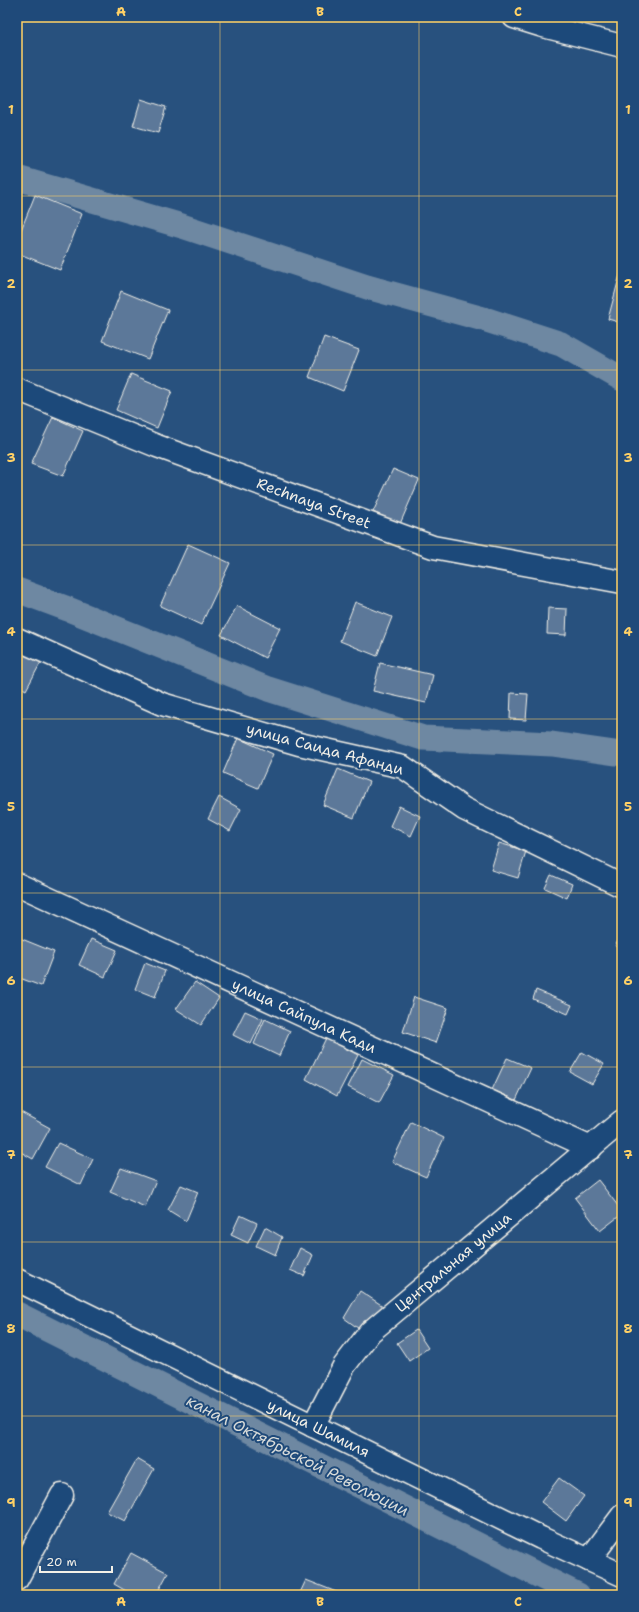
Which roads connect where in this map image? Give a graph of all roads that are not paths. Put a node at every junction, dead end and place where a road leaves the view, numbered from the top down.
1 (514, 17) edge
2 (622, 46) edge
3 (17, 389) edge
4 (622, 582) edge
5 (17, 639) edge
6 (17, 884) edge
7 (622, 886) edge
8 (622, 1121) edge
9 (591, 1148) junction
10 (17, 1280) edge
11 (313, 1426) junction
12 (62, 1495) dead end
13 (622, 1516) edge
14 (589, 1560) junction
15 (622, 1575) edge
16 (17, 1579) edge

1 - 2 street
3 - 4 street, Rechnaya Street
5 - 7 street, улица Саида Афанди
6 - 9 street, улица Сайпула Кади
8 - 9 street, Центральная улица
9 - 11 street, Центральная улица
10 - 11 street, улица Шамиля
11 - 14 street, улица Шамиля
12 - 16 street
13 - 14 street
14 - 15 street, улица Шамиля

